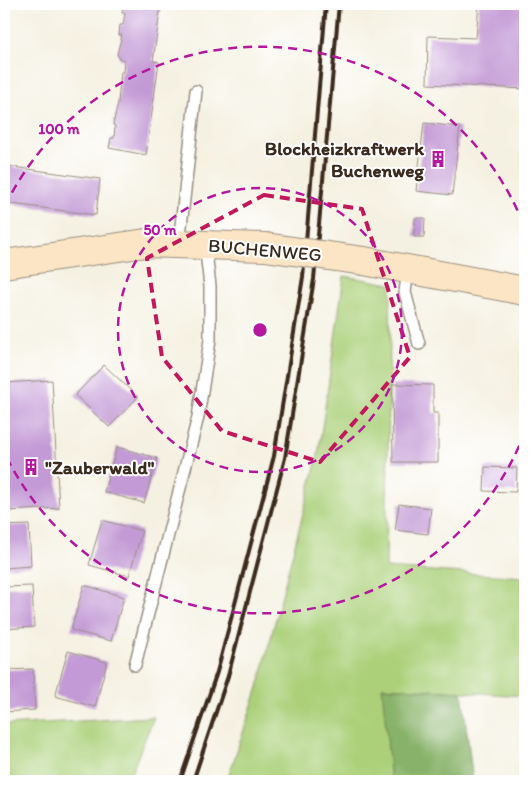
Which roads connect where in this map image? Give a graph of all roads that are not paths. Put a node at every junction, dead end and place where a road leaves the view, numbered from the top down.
1 (196, 91) dead end
2 (192, 245) junction
3 (4, 264) edge
4 (408, 269) junction
5 (525, 292) edge
6 (419, 344) dead end
7 (135, 665) dead end

1 - 2 lane
2 - 3 street, BUCHENWEG
2 - 4 street, BUCHENWEG, bridge
2 - 7 lane
4 - 5 street, BUCHENWEG
4 - 6 lane

